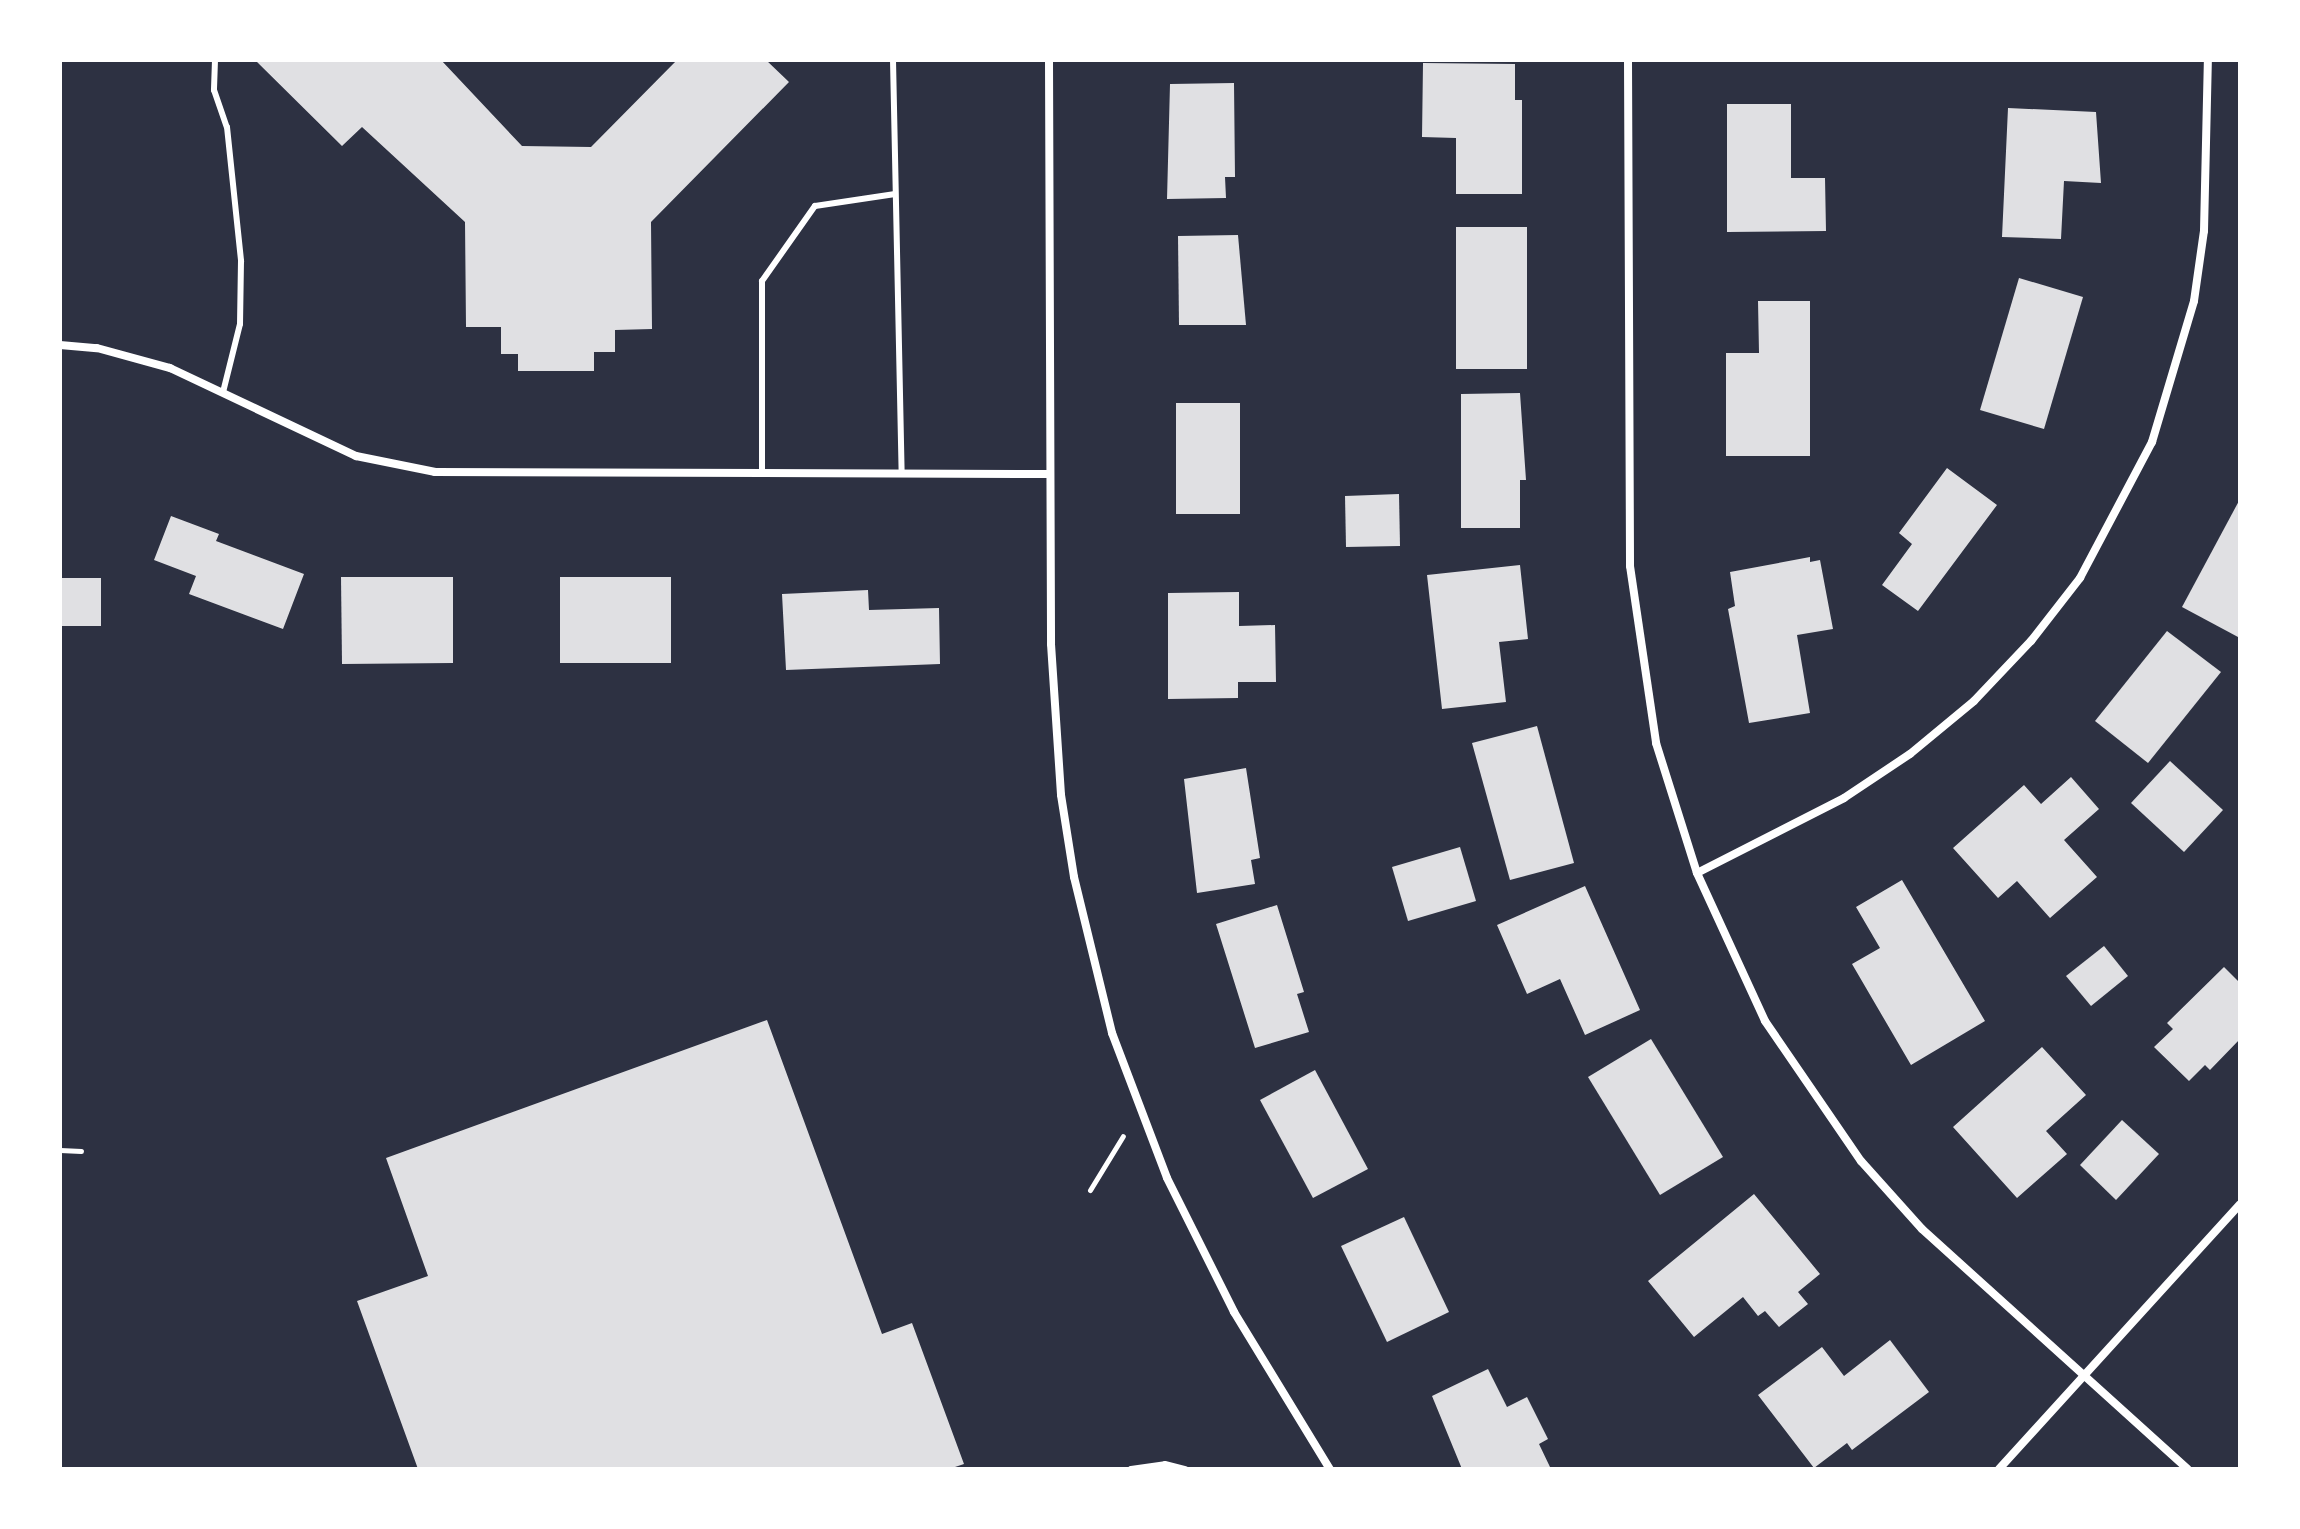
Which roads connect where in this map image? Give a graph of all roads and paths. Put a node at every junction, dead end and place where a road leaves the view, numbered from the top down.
1 (215, 60) edge
2 (893, 60) edge
3 (1049, 60) edge
4 (1628, 60) edge
5 (2208, 60) edge
6 (895, 194) junction
7 (60, 345) edge
8 (223, 392) junction
9 (762, 472) junction
10 (902, 473) junction
11 (1050, 474) junction
12 (1697, 873) junction
13 (1138, 1111) junction
14 (60, 1150) edge
15 (81, 1151) dead end
16 (1090, 1190) dead end
17 (2240, 1204) edge
18 (2085, 1379) junction
19 (1131, 1469) edge
20 (1185, 1469) edge
21 (1330, 1469) edge
22 (1999, 1469) edge
23 (2188, 1469) edge

1 - 8 lane
2 - 6 lane
3 - 11 street
4 - 12 street
5 - 12 street
6 - 9 lane
6 - 10 lane
7 - 8 street
8 - 9 street
9 - 10 street
10 - 11 street
11 - 13 street
12 - 18 street
13 - 16 path
13 - 21 street
14 - 15 path
17 - 18 street
18 - 22 street
18 - 23 street
19 - 20 lane

